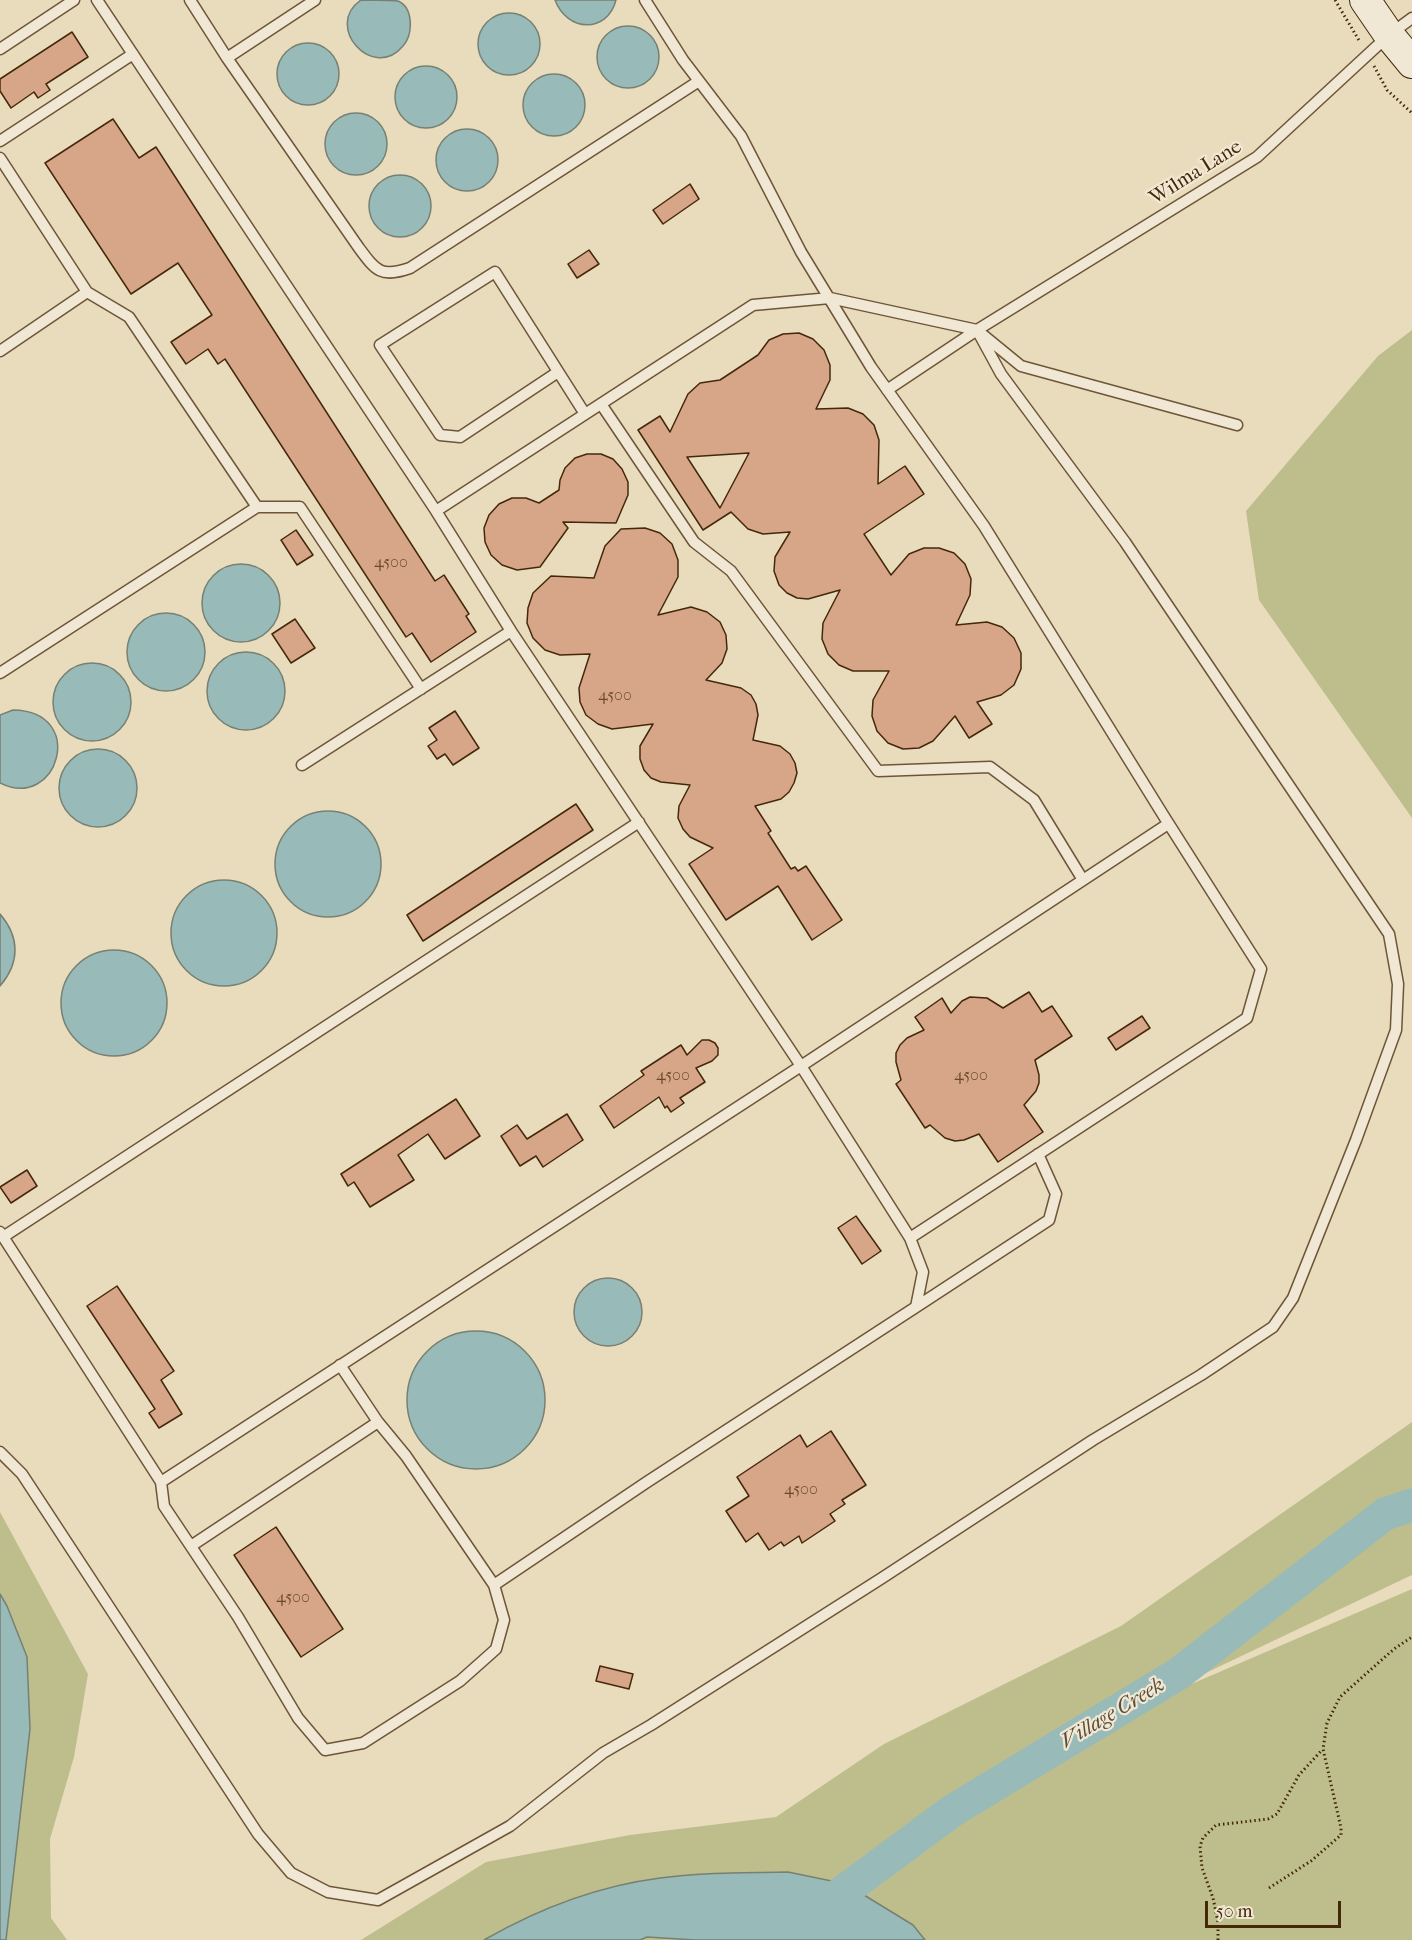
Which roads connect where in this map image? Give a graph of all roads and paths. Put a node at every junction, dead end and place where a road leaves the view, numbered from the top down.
1 (74, 0) edge
2 (97, 0) edge
3 (190, 0) edge
4 (315, 0) edge
5 (645, 0) edge
6 (1365, 0) edge
7 (1401, 26) edge
8 (0, 49) edge
9 (133, 54) junction
10 (226, 58) junction
11 (1412, 63) edge
12 (699, 81) junction
13 (0, 141) edge
14 (0, 158) edge
15 (87, 292) junction
16 (830, 298) junction
17 (977, 330) junction
18 (0, 351) edge
19 (558, 372) junction
20 (887, 390) junction
21 (601, 404) junction
22 (585, 414) junction
23 (1237, 425) dead end
24 (257, 507) junction
25 (436, 511) junction
26 (511, 631) junction
27 (0, 673) edge
28 (421, 689) junction
29 (302, 765) dead end
30 (639, 822) junction
31 (1168, 824) junction
32 (1083, 880) junction
33 (801, 1066) junction
34 (1038, 1154) junction
35 (2, 1235) edge
36 (910, 1238) junction
37 (916, 1307) junction
38 (340, 1365) junction
39 (378, 1422) junction
40 (0, 1452) edge
41 (161, 1482) junction
42 (191, 1546) junction
43 (494, 1585) junction
44 (1412, 1637) edge
45 (1323, 1749) junction
46 (1269, 1888) dead end
47 (1218, 1940) edge

1 - 8 lane
2 - 9 lane
3 - 10 lane
4 - 10 lane
5 - 12 lane
6 - 7 main road
7 - 11 main road
7 - 17 lane, Wilma Lane
9 - 13 lane
9 - 25 lane
10 - 12 lane
12 - 16 lane
14 - 15 lane
15 - 18 lane
15 - 24 lane
16 - 17 lane
16 - 20 lane
16 - 21 lane
17 - 20 lane, Wilma Lane
17 - 23 lane
17 - 40 lane
19 - 19 lane
19 - 22 lane
20 - 31 lane
21 - 22 lane
21 - 32 lane
22 - 25 lane
24 - 27 lane
24 - 28 lane
25 - 26 lane
26 - 28 lane
26 - 30 lane
28 - 29 lane
30 - 33 lane
30 - 35 lane
31 - 32 lane
31 - 34 lane
32 - 33 lane
33 - 36 lane
33 - 38 lane
34 - 36 lane
34 - 37 lane
35 - 41 lane
36 - 37 lane
37 - 43 lane
38 - 39 lane
38 - 41 lane
39 - 42 lane
39 - 43 lane
41 - 42 lane
42 - 43 lane
44 - 45 path
45 - 46 path
45 - 47 path

